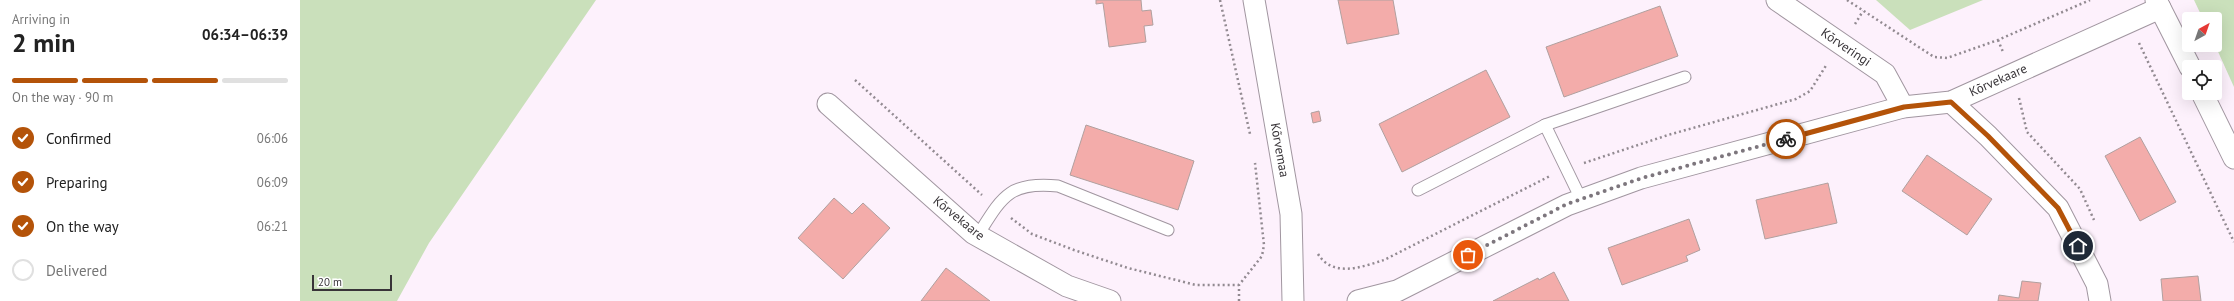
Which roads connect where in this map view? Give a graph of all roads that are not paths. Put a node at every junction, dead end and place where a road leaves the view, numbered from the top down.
1 (1254, 0) edge
2 (1777, 0) edge
3 (2158, 4) edge
4 (2186, 60) edge
5 (1685, 77) dead end
6 (2205, 100) edge
7 (1951, 102) junction
8 (828, 104) dead end
9 (1904, 107) junction
10 (1545, 125) junction
11 (2234, 158) edge
12 (1418, 190) dead end
13 (1581, 199) junction
14 (1168, 230) dead end
15 (978, 235) junction
16 (1110, 301) edge
17 (1293, 301) edge
18 (1358, 301) edge
19 (2100, 301) edge

1 - 17 street, Kõrvemaa
2 - 9 street, Kõrveringi
3 - 4 street
3 - 7 street, Kõrvekaare
5 - 10 lane
6 - 11 street
7 - 9 street, Kõrvekaare
7 - 19 street
8 - 15 street, Kõrvekaare
9 - 13 street, Kõrvekaare
10 - 12 lane
10 - 13 lane
13 - 18 street, Kõrvekaare
14 - 15 lane
15 - 16 street, Kõrvekaare

